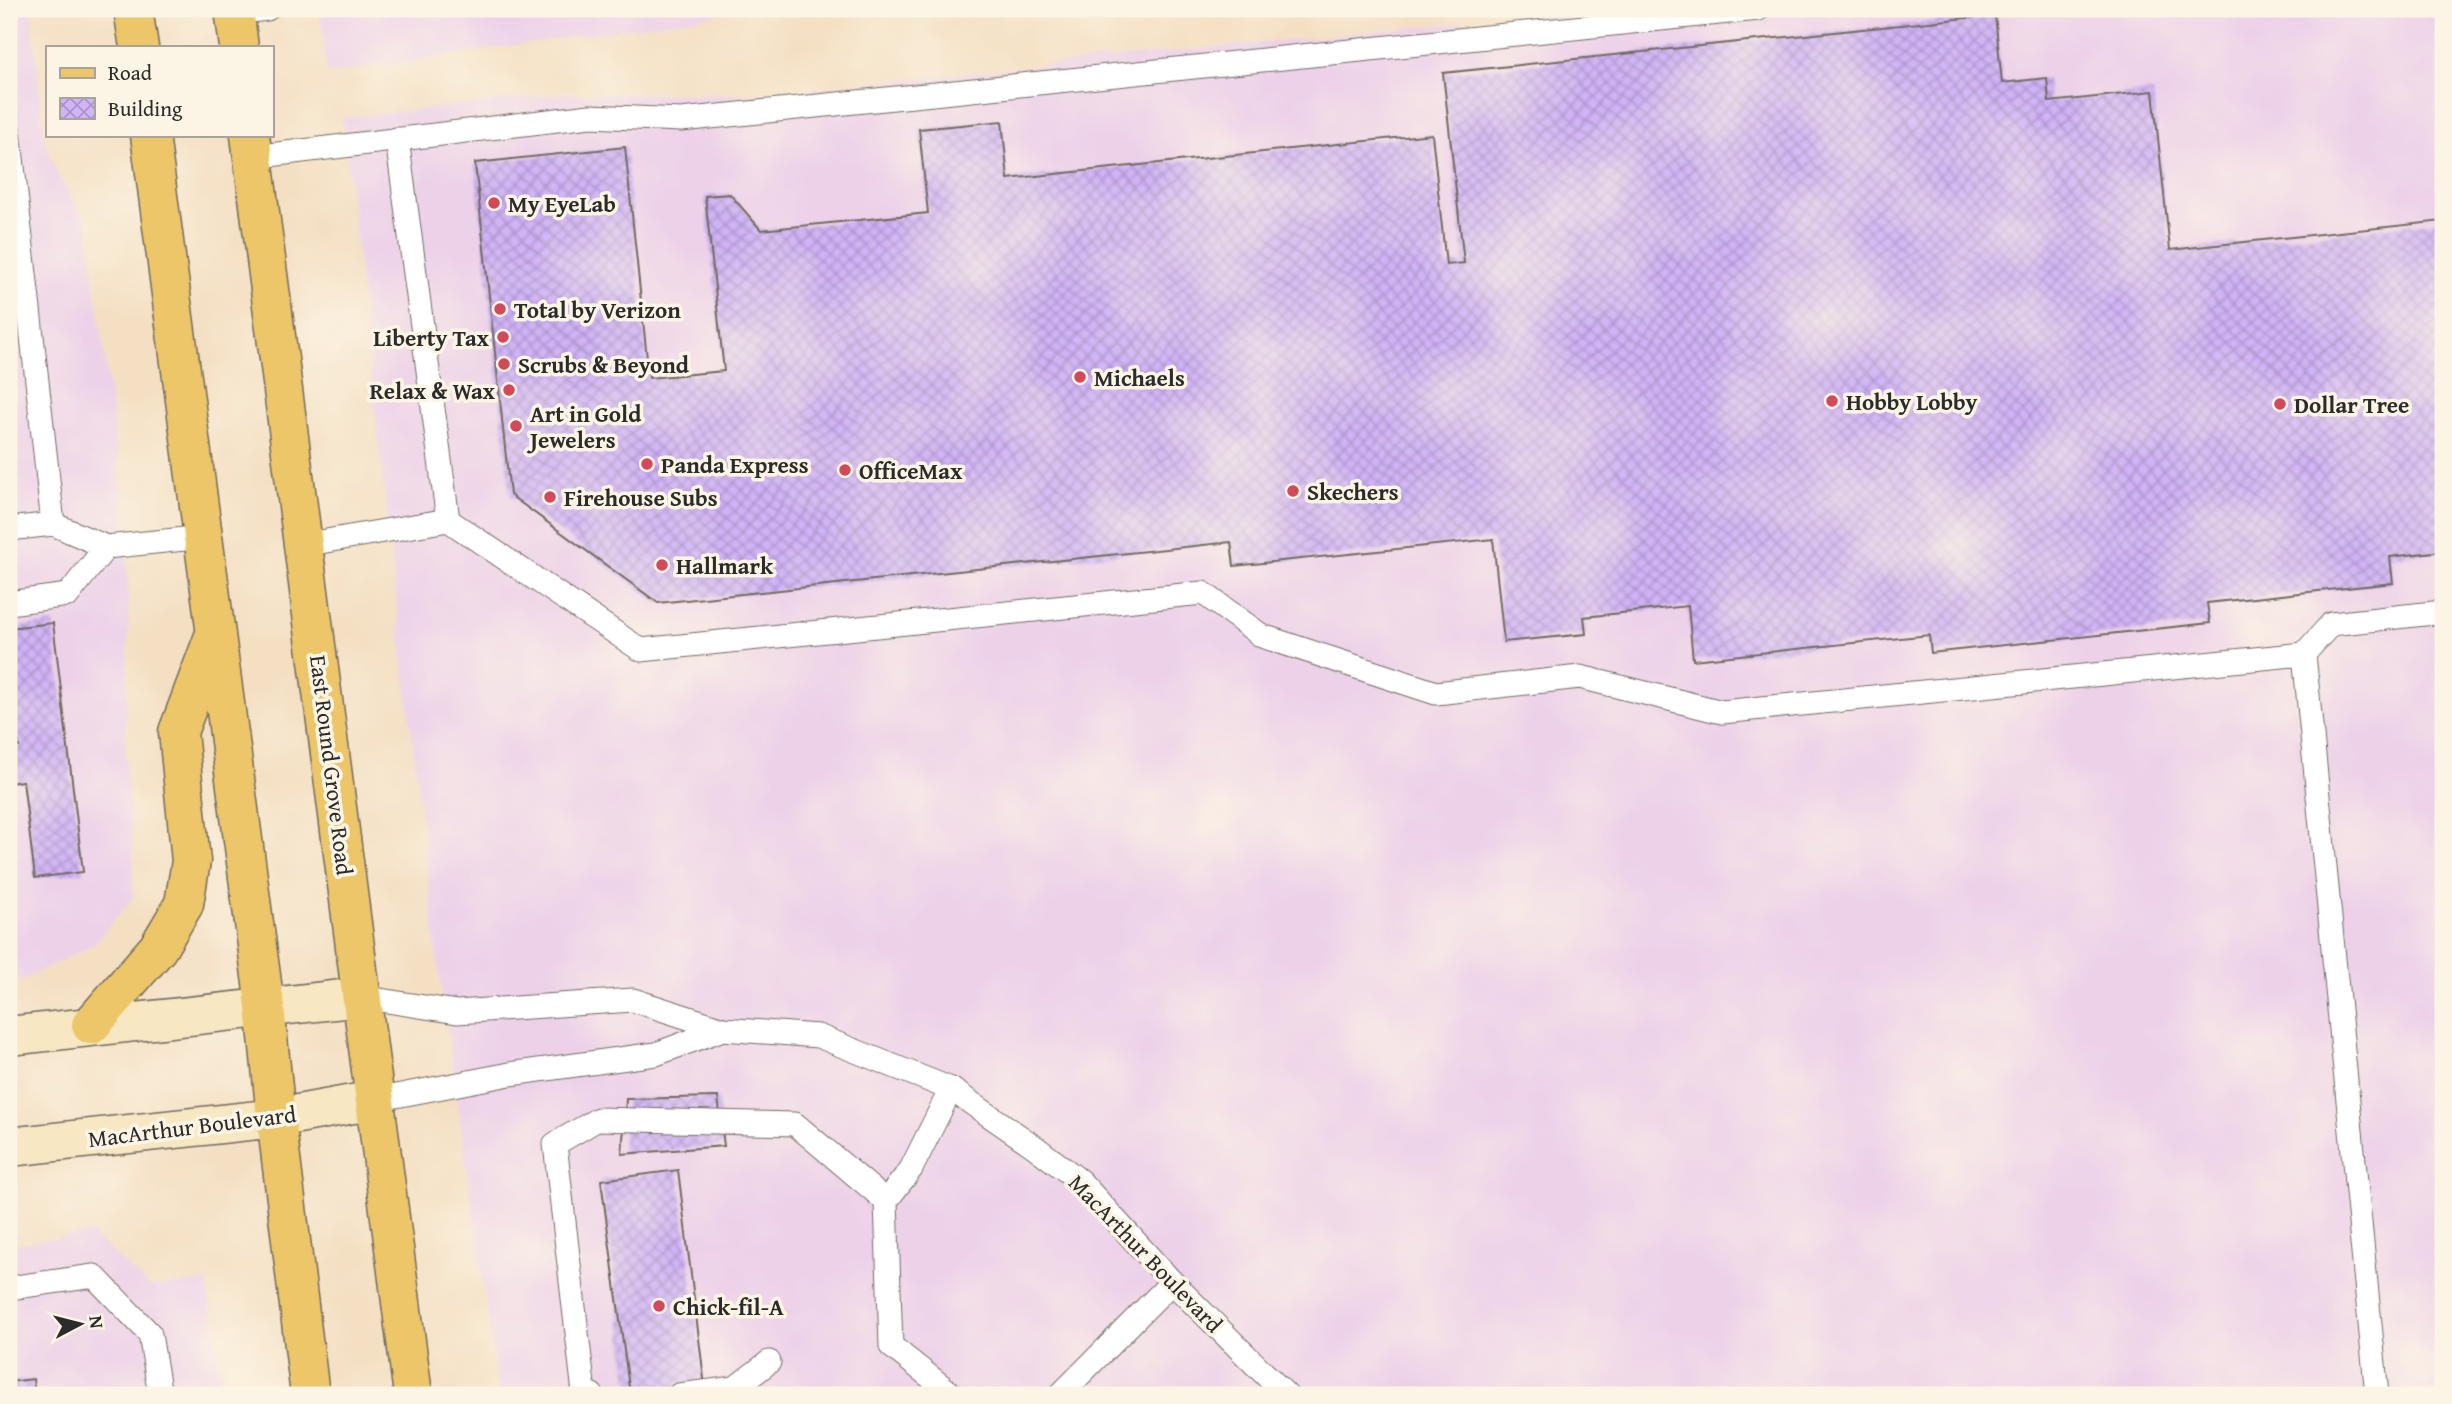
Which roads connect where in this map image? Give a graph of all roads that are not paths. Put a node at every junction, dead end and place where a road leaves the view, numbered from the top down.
1 (134, 9) edge
2 (1758, 9) edge
3 (139, 46) edge
4 (150, 136) edge
5 (397, 139) junction
6 (9, 140) edge
7 (251, 146) edge
8 (14, 215) edge
9 (448, 520) junction
10 (53, 524) junction
11 (9, 528) edge
12 (204, 537) junction
13 (303, 545) junction
14 (106, 547) junction
15 (9, 603) edge
16 (2443, 612) edge
17 (215, 634) junction
18 (2304, 654) junction
19 (361, 997) junction
20 (265, 1006) junction
21 (91, 1025) junction
22 (723, 1030) junction
23 (9, 1036) edge
24 (951, 1089) junction
25 (375, 1100) junction
26 (276, 1118) junction
27 (9, 1147) edge
28 (886, 1202) junction
29 (1172, 1282) junction
30 (9, 1288) edge
31 (769, 1362) dead end
32 (587, 1394) edge
33 (160, 1395) edge
34 (310, 1395) edge
35 (413, 1395) edge
36 (679, 1395) edge
37 (953, 1395) edge
38 (1060, 1395) edge
39 (1286, 1395) edge
40 (2377, 1395) edge

1 - 3 main road
2 - 5 lane
4 - 12 main road
5 - 7 lane
5 - 9 lane
6 - 8 lane
7 - 13 main road, East Round Grove Road
8 - 10 lane
9 - 13 lane
9 - 18 lane
10 - 11 lane
10 - 14 lane
12 - 14 lane
12 - 17 main road
13 - 19 main road, East Round Grove Road
14 - 15 lane
16 - 18 lane
17 - 20 main road
17 - 21 main road
18 - 40 lane
19 - 20 main road
19 - 22 lane
19 - 25 main road, East Round Grove Road
20 - 21 main road
20 - 26 main road
21 - 23 main road
22 - 24 lane, MacArthur Boulevard
22 - 25 lane
24 - 28 lane
24 - 29 lane, MacArthur Boulevard
25 - 26 main road, MacArthur Boulevard
25 - 35 main road, East Round Grove Road
26 - 27 main road, MacArthur Boulevard
26 - 34 main road
28 - 32 lane
28 - 37 lane
29 - 38 lane
29 - 39 lane, MacArthur Boulevard
30 - 33 lane
31 - 36 lane

